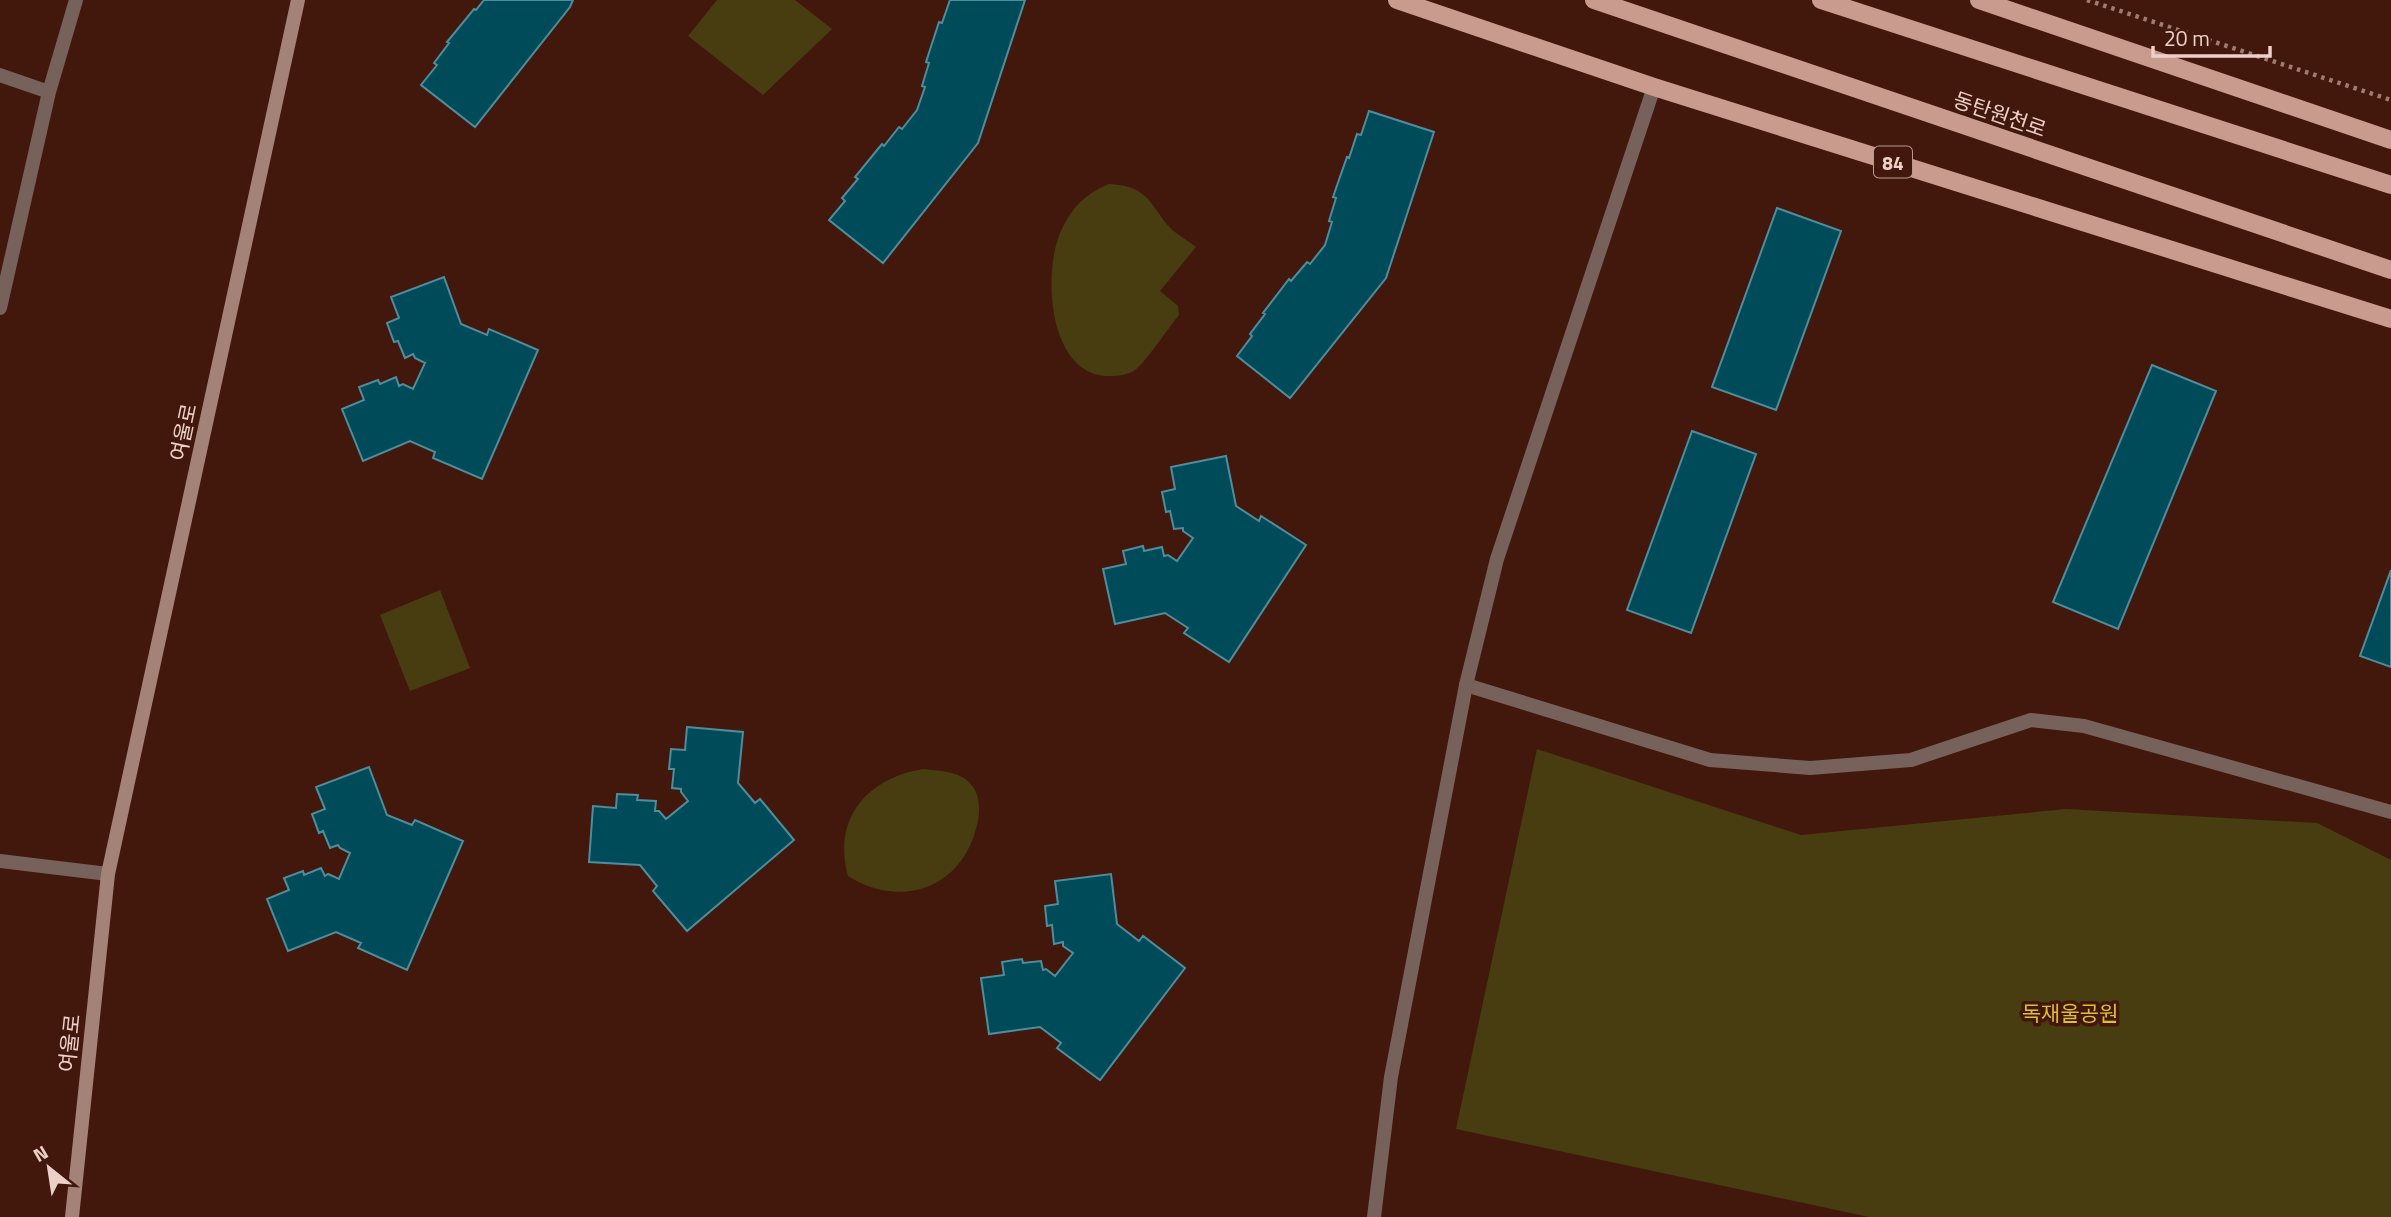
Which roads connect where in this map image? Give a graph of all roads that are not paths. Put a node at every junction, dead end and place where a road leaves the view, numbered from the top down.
1 (76, 0) edge
2 (298, 0) edge
3 (1397, 0) edge
4 (1594, 0) edge
5 (1821, 0) edge
6 (1979, 0) edge
7 (0, 75) edge
8 (1654, 87) junction
9 (49, 92) junction
10 (2391, 140) edge
11 (2391, 185) edge
12 (2391, 270) edge
13 (0, 309) edge
14 (2391, 319) edge
15 (1466, 685) junction
16 (2391, 812) edge
17 (0, 861) edge
18 (108, 874) junction
19 (72, 1217) edge
20 (1374, 1217) edge

1 - 9 street
2 - 18 street, 여울로
3 - 8 main road, 84
4 - 12 main road, 동탄원천로
5 - 11 main road
6 - 10 main road
7 - 9 street
8 - 14 main road, 84
8 - 15 street
9 - 13 street
15 - 16 street
15 - 20 street
17 - 18 street
18 - 19 street, 여울로

